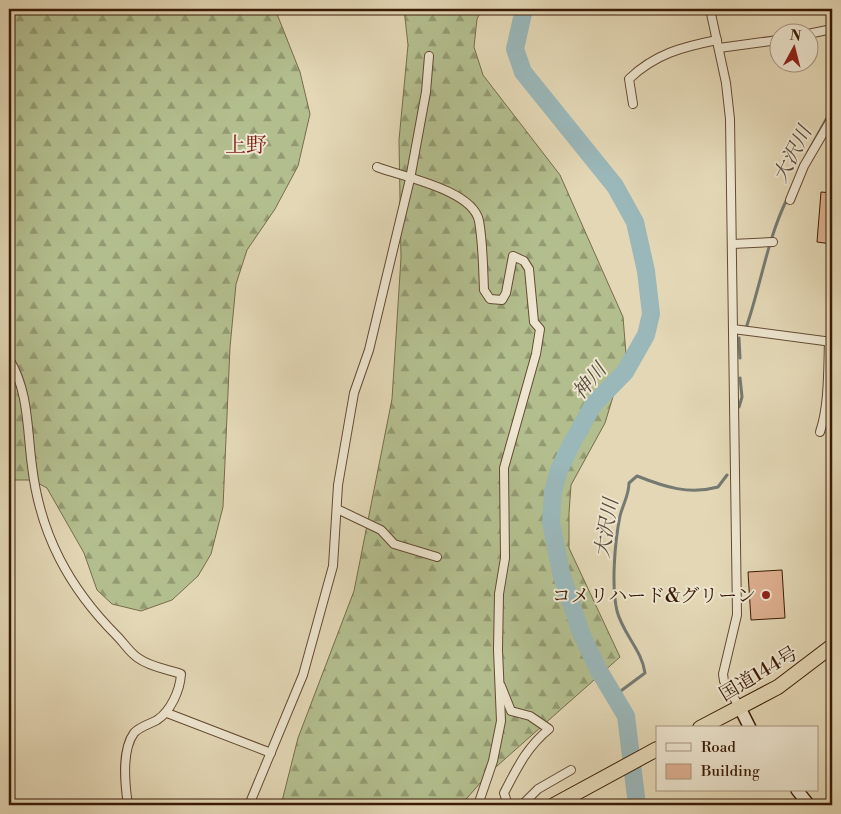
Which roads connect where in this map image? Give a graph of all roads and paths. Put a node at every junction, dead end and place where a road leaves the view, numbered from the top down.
1 (710, 9) edge
2 (832, 29) edge
3 (818, 32) edge
4 (768, 41) edge
5 (718, 44) junction
6 (429, 56) dead end
7 (633, 104) dead end
8 (832, 118) edge
9 (829, 129) edge
10 (377, 167) dead end
11 (410, 179) junction
12 (790, 200) dead end
13 (771, 242) dead end
14 (732, 244) junction
15 (733, 329) junction
16 (831, 342) edge
17 (9, 359) edge
18 (820, 432) dead end
19 (337, 509) junction
20 (437, 557) dead end
21 (832, 646) edge
22 (498, 680) junction
23 (740, 708) junction
24 (168, 712) junction
25 (704, 726) edge
26 (749, 726) edge
27 (656, 750) edge
28 (271, 753) junction
29 (571, 770) dead end
30 (799, 792) edge
31 (128, 805) edge
32 (249, 805) edge
33 (478, 805) edge
34 (508, 805) edge
35 (522, 805) edge
36 (554, 805) edge
37 (809, 805) edge

1 - 5 street
2 - 3 street
4 - 5 street
5 - 7 street
5 - 14 street
6 - 11 street
8 - 9 street
9 - 12 street
10 - 11 street
11 - 19 street
11 - 22 street
13 - 14 street
14 - 15 street
15 - 16 street
15 - 23 street
16 - 18 street
17 - 24 street
19 - 20 street
19 - 28 street
21 - 23 highway, 国道144号
22 - 33 street
22 - 34 street
23 - 25 highway, 国道144号
23 - 26 main road
24 - 28 street
24 - 31 street
27 - 36 highway
28 - 32 street
29 - 35 street
30 - 37 main road

